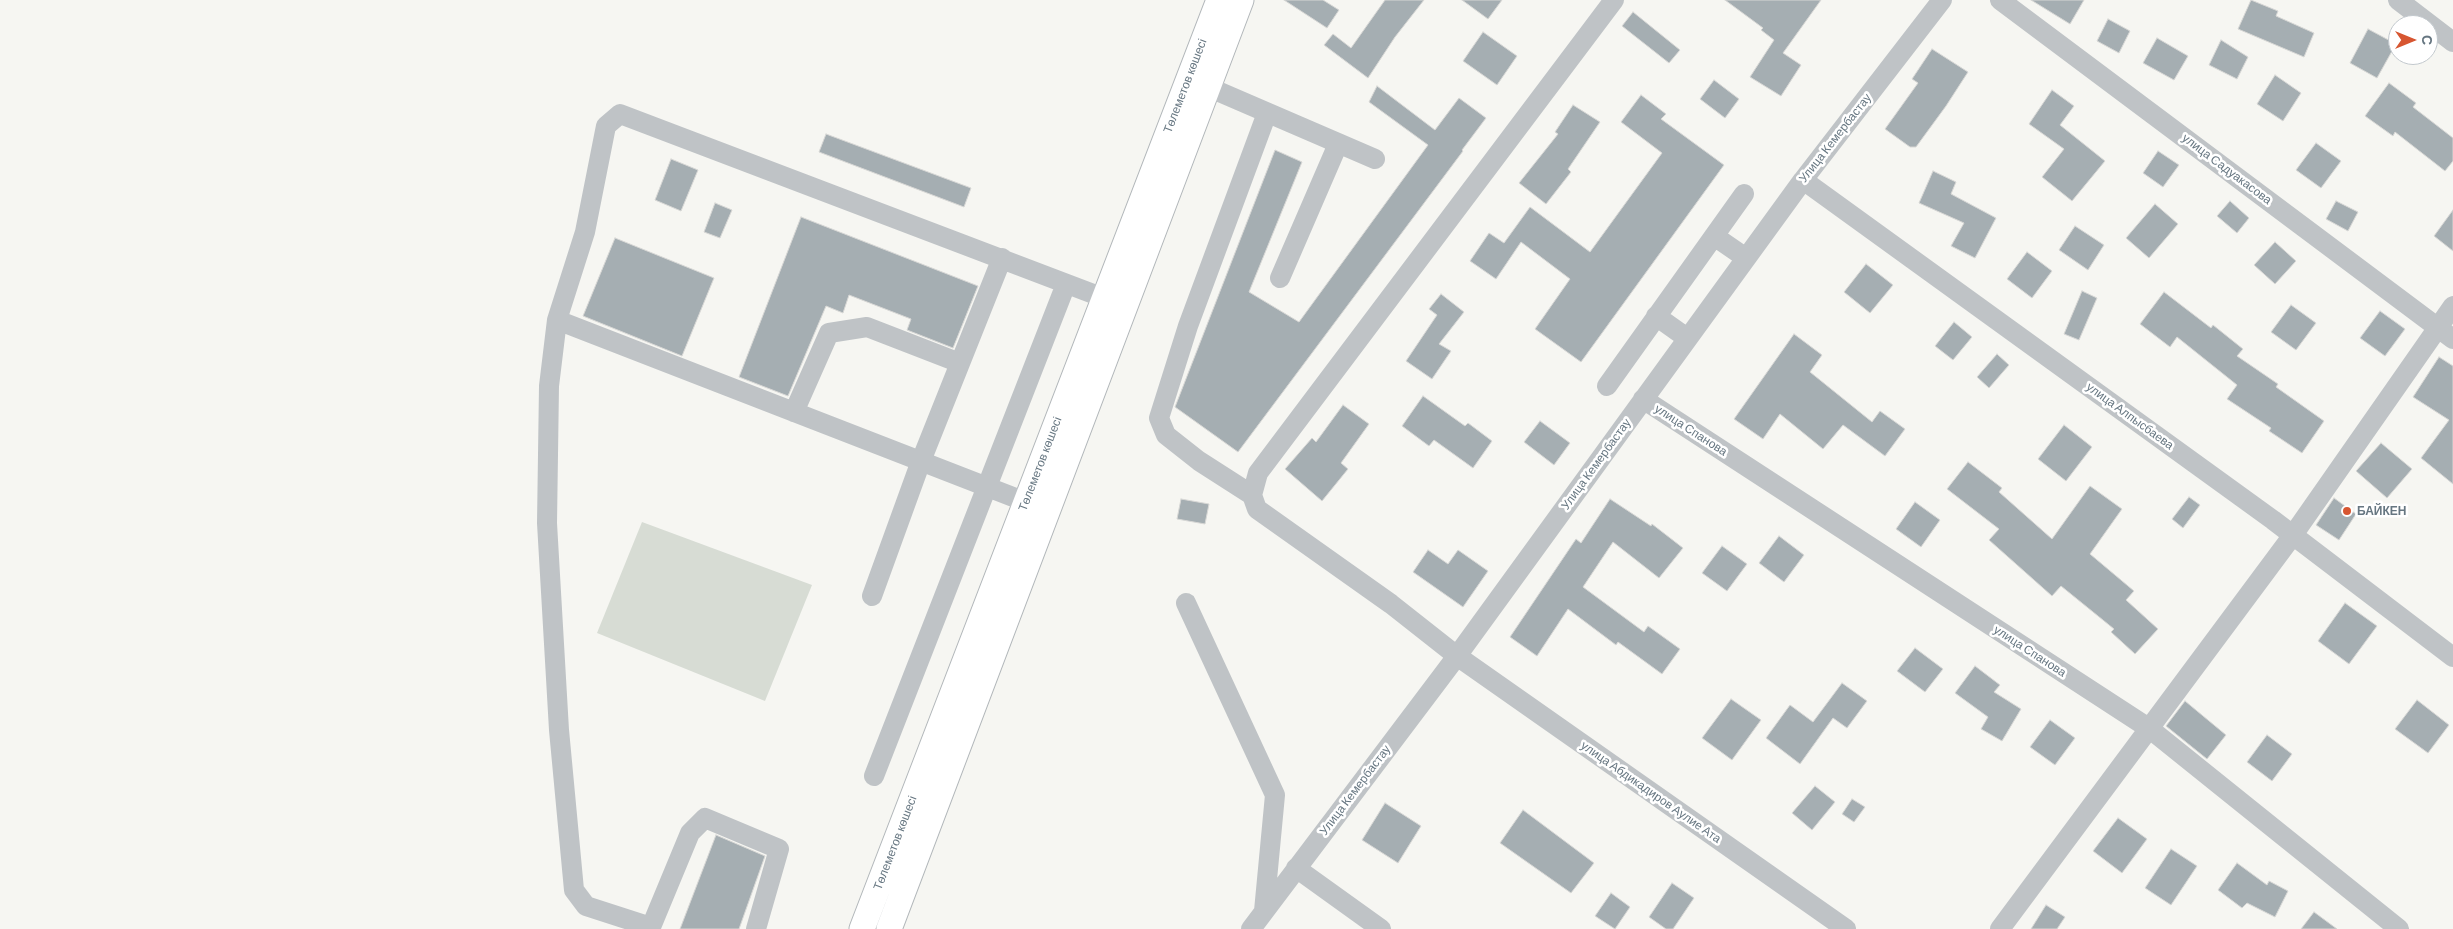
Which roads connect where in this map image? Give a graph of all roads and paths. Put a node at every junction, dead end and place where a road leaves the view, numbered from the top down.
1 (1219, 0) edge
2 (1241, 0) edge
3 (1614, 0) edge
4 (1942, 0) edge
5 (2000, 0) edge
6 (2398, 0) edge
7 (2453, 42) edge
8 (1208, 87) junction
9 (1267, 113) junction
10 (1338, 144) junction
11 (1375, 159) dead end
12 (1803, 180) junction
13 (1744, 194) dead end
14 (1714, 236) junction
15 (1002, 258) junction
16 (1746, 258) junction
17 (1280, 278) dead end
18 (1066, 284) junction
19 (1104, 298) junction
20 (2453, 306) edge
21 (1656, 316) junction
22 (557, 320) junction
23 (2445, 333) edge
24 (1687, 338) junction
25 (960, 363) junction
26 (1607, 386) dead end
27 (1643, 398) junction
28 (794, 412) junction
29 (921, 462) junction
30 (986, 487) junction
31 (1252, 495) junction
32 (1026, 502) junction
33 (2293, 535) junction
34 (872, 596) dead end
35 (1186, 603) dead end
36 (1457, 656) junction
37 (2453, 657) edge
38 (2150, 729) junction
39 (874, 776) dead end
40 (1296, 868) junction
41 (1264, 911) junction
42 (650, 928) edge
43 (756, 929) edge
44 (862, 929) edge
45 (889, 929) edge
46 (1251, 929) edge
47 (1381, 929) edge
48 (1846, 929) edge
49 (2000, 929) edge
50 (2399, 929) edge

1 - 19 main road, Төлеметов көшесі
2 - 8 main road, Төлеметов көшесі
3 - 31 street
4 - 12 street, Улица Кемербастау
5 - 23 street, улица Садуакасова
6 - 7 street
8 - 9 street
8 - 45 main road, Төлеметов көшесі
9 - 10 street
9 - 31 street
10 - 11 street
10 - 17 street
12 - 16 street, Улица Кемербастау
12 - 33 street, улица Алпысбаева
13 - 14 street
14 - 16 street
14 - 21 street
15 - 18 street
15 - 22 street
15 - 25 street
16 - 24 street, Улица Кемербастау
18 - 19 street
18 - 30 street
19 - 32 main road, Төлеметов көшесі
20 - 23 street
21 - 24 street
21 - 26 street
22 - 28 street
22 - 42 street
23 - 33 street
24 - 27 street, Улица Кемербастау
25 - 28 street
25 - 29 street
27 - 36 street, Улица Кемербастау
27 - 38 street, улица Спанова
28 - 29 street
29 - 30 street
29 - 34 street
30 - 32 street
30 - 39 street
31 - 36 street, улица Абдикадиров Аулие Ата
32 - 44 main road, Төлеметов көшесі
33 - 37 street, улица Алпысбаева
33 - 38 street
35 - 41 street
36 - 40 street, Улица Кемербастау
36 - 48 street, улица Абдикадиров Аулие Ата
38 - 49 street
38 - 50 street, улица Спанова
40 - 41 street, Улица Кемербастау
40 - 47 street
41 - 46 street, Улица Кемербастау
42 - 43 street

